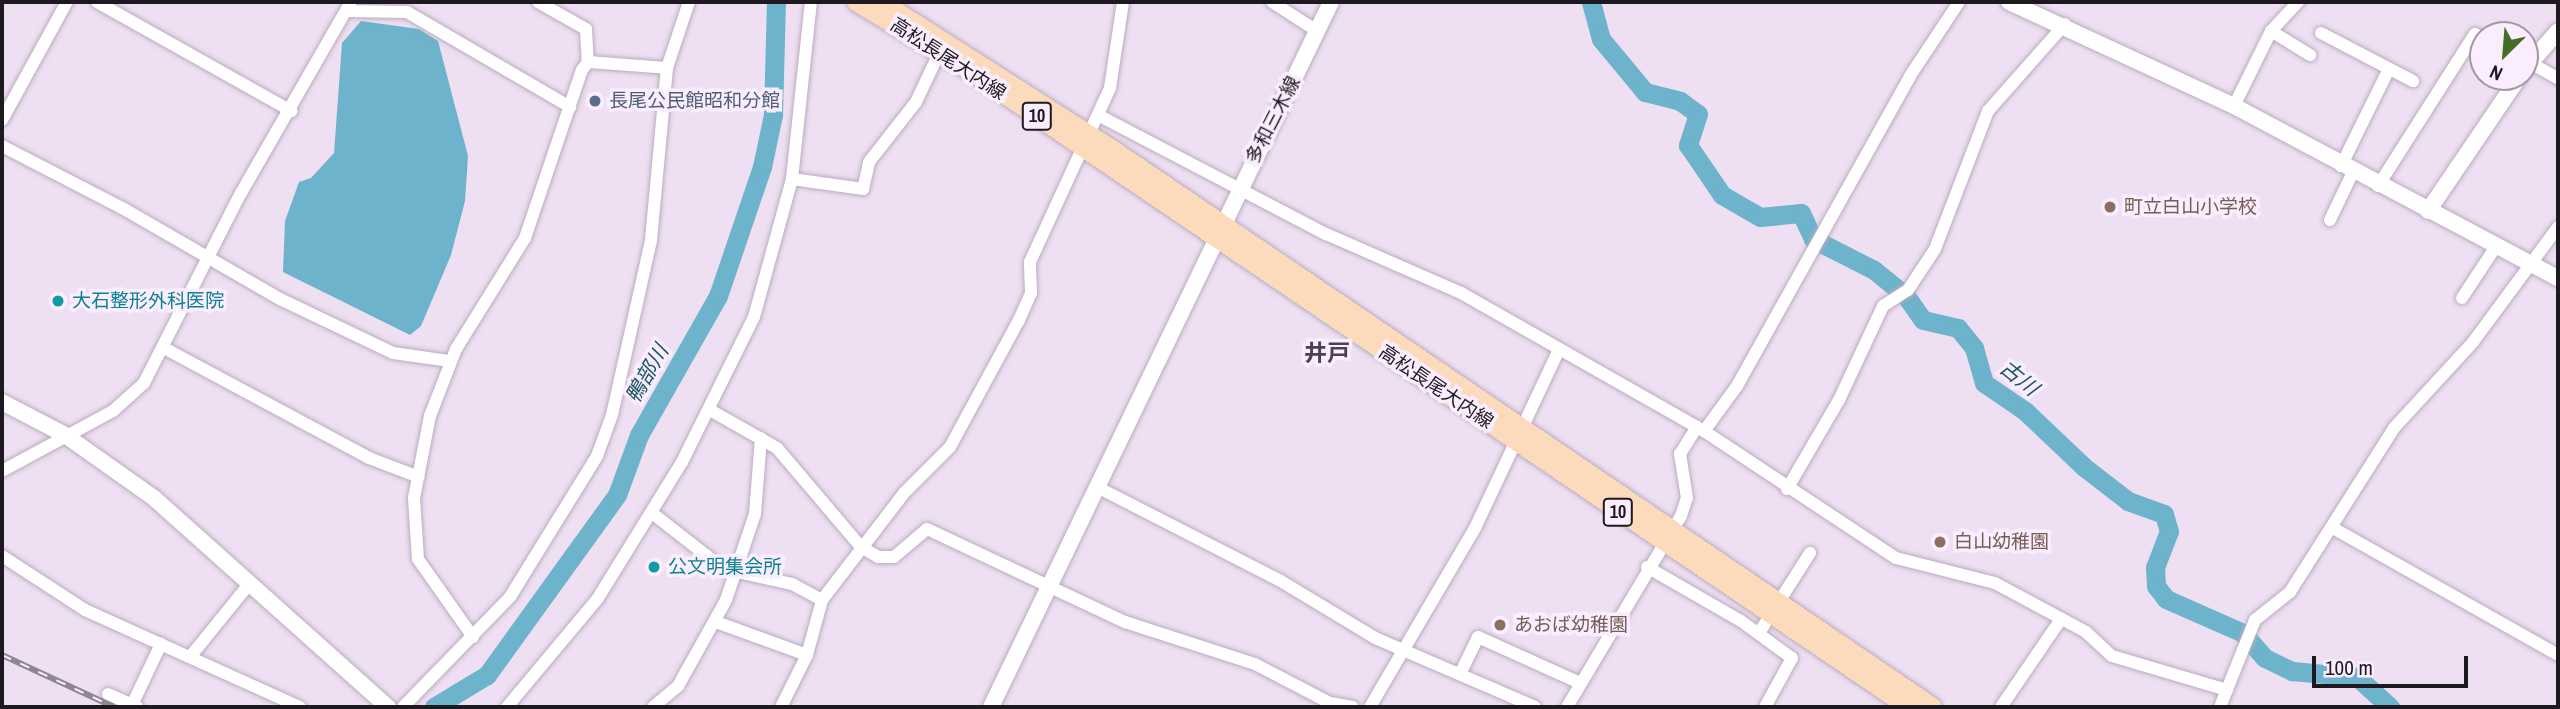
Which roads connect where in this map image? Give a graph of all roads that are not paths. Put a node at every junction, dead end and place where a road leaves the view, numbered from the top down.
1 (67, 2) edge
2 (97, 2) edge
3 (538, 2) edge
4 (689, 2) edge
5 (811, 2) edge
6 (856, 2) edge
7 (882, 2) edge
8 (1124, 2) edge
9 (1272, 2) edge
10 (1331, 2) edge
11 (1959, 2) edge
12 (2009, 2) edge
13 (2298, 2) edge
14 (349, 6) edge
15 (2066, 24) junction
16 (1317, 31) junction
17 (2271, 31) junction
18 (2558, 31) edge
19 (2321, 33) dead end
20 (2469, 43) edge
21 (942, 45) junction
22 (2539, 51) edge
23 (2310, 55) dead end
24 (588, 62) junction
25 (667, 68) junction
26 (2539, 69) edge
27 (2388, 71) junction
28 (2558, 78) edge
29 (2413, 81) dead end
30 (2509, 91) edge
31 (2234, 106) junction
32 (570, 107) junction
33 (291, 111) junction
34 (1098, 115) junction
35 (2, 120) edge
36 (1086, 141) junction
37 (2, 146) edge
38 (2347, 169) junction
39 (792, 179) junction
40 (2378, 186) junction
41 (1238, 189) junction
42 (2428, 211) junction
43 (2332, 221) dead end
44 (2558, 227) edge
45 (1218, 230) junction
46 (2497, 245) junction
47 (206, 259) junction
48 (2534, 263) junction
49 (2558, 278) edge
50 (2462, 298) dead end
51 (164, 348) junction
52 (1558, 352) junction
53 (450, 361) junction
54 (2, 402) edge
55 (710, 410) junction
56 (1700, 429) junction
57 (1516, 434) junction
58 (65, 435) junction
59 (761, 438) junction
60 (2, 471) edge
61 (419, 477) junction
62 (1097, 487) junction
63 (1787, 489) junction
64 (652, 513) junction
65 (2333, 528) junction
66 (1665, 534) junction
67 (861, 547) junction
68 (1810, 553) dead end
69 (2, 556) edge
70 (1647, 568) junction
71 (734, 572) junction
72 (250, 583) junction
73 (1049, 589) junction
74 (822, 600) junction
75 (1773, 610) junction
76 (2061, 619) junction
77 (716, 622) junction
78 (1759, 634) junction
79 (473, 637) junction
80 (161, 643) junction
81 (1405, 648) junction
82 (2558, 654) edge
83 (807, 655) junction
84 (190, 657) junction
85 (1461, 672) junction
86 (1580, 683) junction
87 (2227, 690) junction
88 (108, 694) dead end
89 (134, 706) edge
90 (300, 707) edge
91 (388, 707) edge
92 (403, 707) edge
93 (507, 707) edge
94 (653, 707) edge
95 (780, 707) edge
96 (991, 707) edge
97 (1353, 707) edge
98 (1367, 707) edge
99 (1535, 707) edge
100 (1567, 707) edge
101 (1765, 707) edge
102 (1909, 707) edge
103 (1933, 707) edge
104 (2001, 707) edge
105 (2220, 707) edge

1 - 35 street
2 - 33 street
3 - 24 street
4 - 25 street
5 - 39 street
6 - 21 main road, 高松長尾大内線 / 10
7 - 21 main road, 高松長尾大内線 / 10
8 - 34 street
9 - 16 street
10 - 16 street, 多和三木線
11 - 56 street
12 - 15 street
13 - 17 street
14 - 32 street
14 - 33 street
15 - 31 street
15 - 63 street
16 - 41 street, 多和三木線
17 - 23 street
17 - 31 street
18 - 22 street
19 - 27 street
20 - 40 street
21 - 36 main road, 高松長尾大内線 / 10
21 - 39 street
24 - 25 street
24 - 32 street
25 - 79 street
26 - 28 street
27 - 29 street
27 - 38 street
30 - 42 street
31 - 38 street
32 - 53 street
33 - 47 street
34 - 36 street
34 - 41 street
36 - 45 main road, 高松長尾大内線 / 10
36 - 67 street
37 - 47 street
38 - 40 street
38 - 43 street
39 - 55 street
40 - 42 street
41 - 45 street, 多和三木線
41 - 52 street
42 - 46 street
44 - 48 street
45 - 57 main road, 高松長尾大内線 / 10
45 - 62 street, 多和三木線
46 - 48 street
46 - 50 street
47 - 51 street
47 - 53 street
48 - 49 street
48 - 65 street
51 - 58 street
51 - 61 street
52 - 56 street
52 - 57 street
53 - 61 street
54 - 58 street
55 - 59 street
55 - 64 street
56 - 63 street
56 - 66 street
57 - 66 main road, 高松長尾大内線 / 10
57 - 66 main road, 高松長尾大内線 / 10
57 - 81 street
58 - 60 street
58 - 72 street
59 - 67 street
59 - 71 street
61 - 79 street
62 - 73 street, 多和三木線
62 - 81 street
63 - 76 street
64 - 71 street
64 - 93 street
65 - 82 street
65 - 87 street
66 - 70 street
66 - 75 main road, 高松長尾大内線 / 10
67 - 73 street
67 - 74 street
68 - 75 street
69 - 80 street
70 - 78 street
70 - 86 street
71 - 74 street
71 - 77 street
72 - 84 street
72 - 91 street
73 - 96 street, 多和三木線
73 - 97 street
74 - 83 street
75 - 78 street
75 - 102 main road, 高松長尾大内線 / 10
75 - 103 main road, 高松長尾大内線 / 10
76 - 87 street
76 - 104 street
77 - 83 street
77 - 94 street
78 - 101 street
79 - 92 street
80 - 84 street
80 - 89 street
81 - 85 street
81 - 98 street
83 - 95 street
84 - 90 street
85 - 86 street
85 - 99 street
86 - 100 street
87 - 105 street
88 - 89 street

